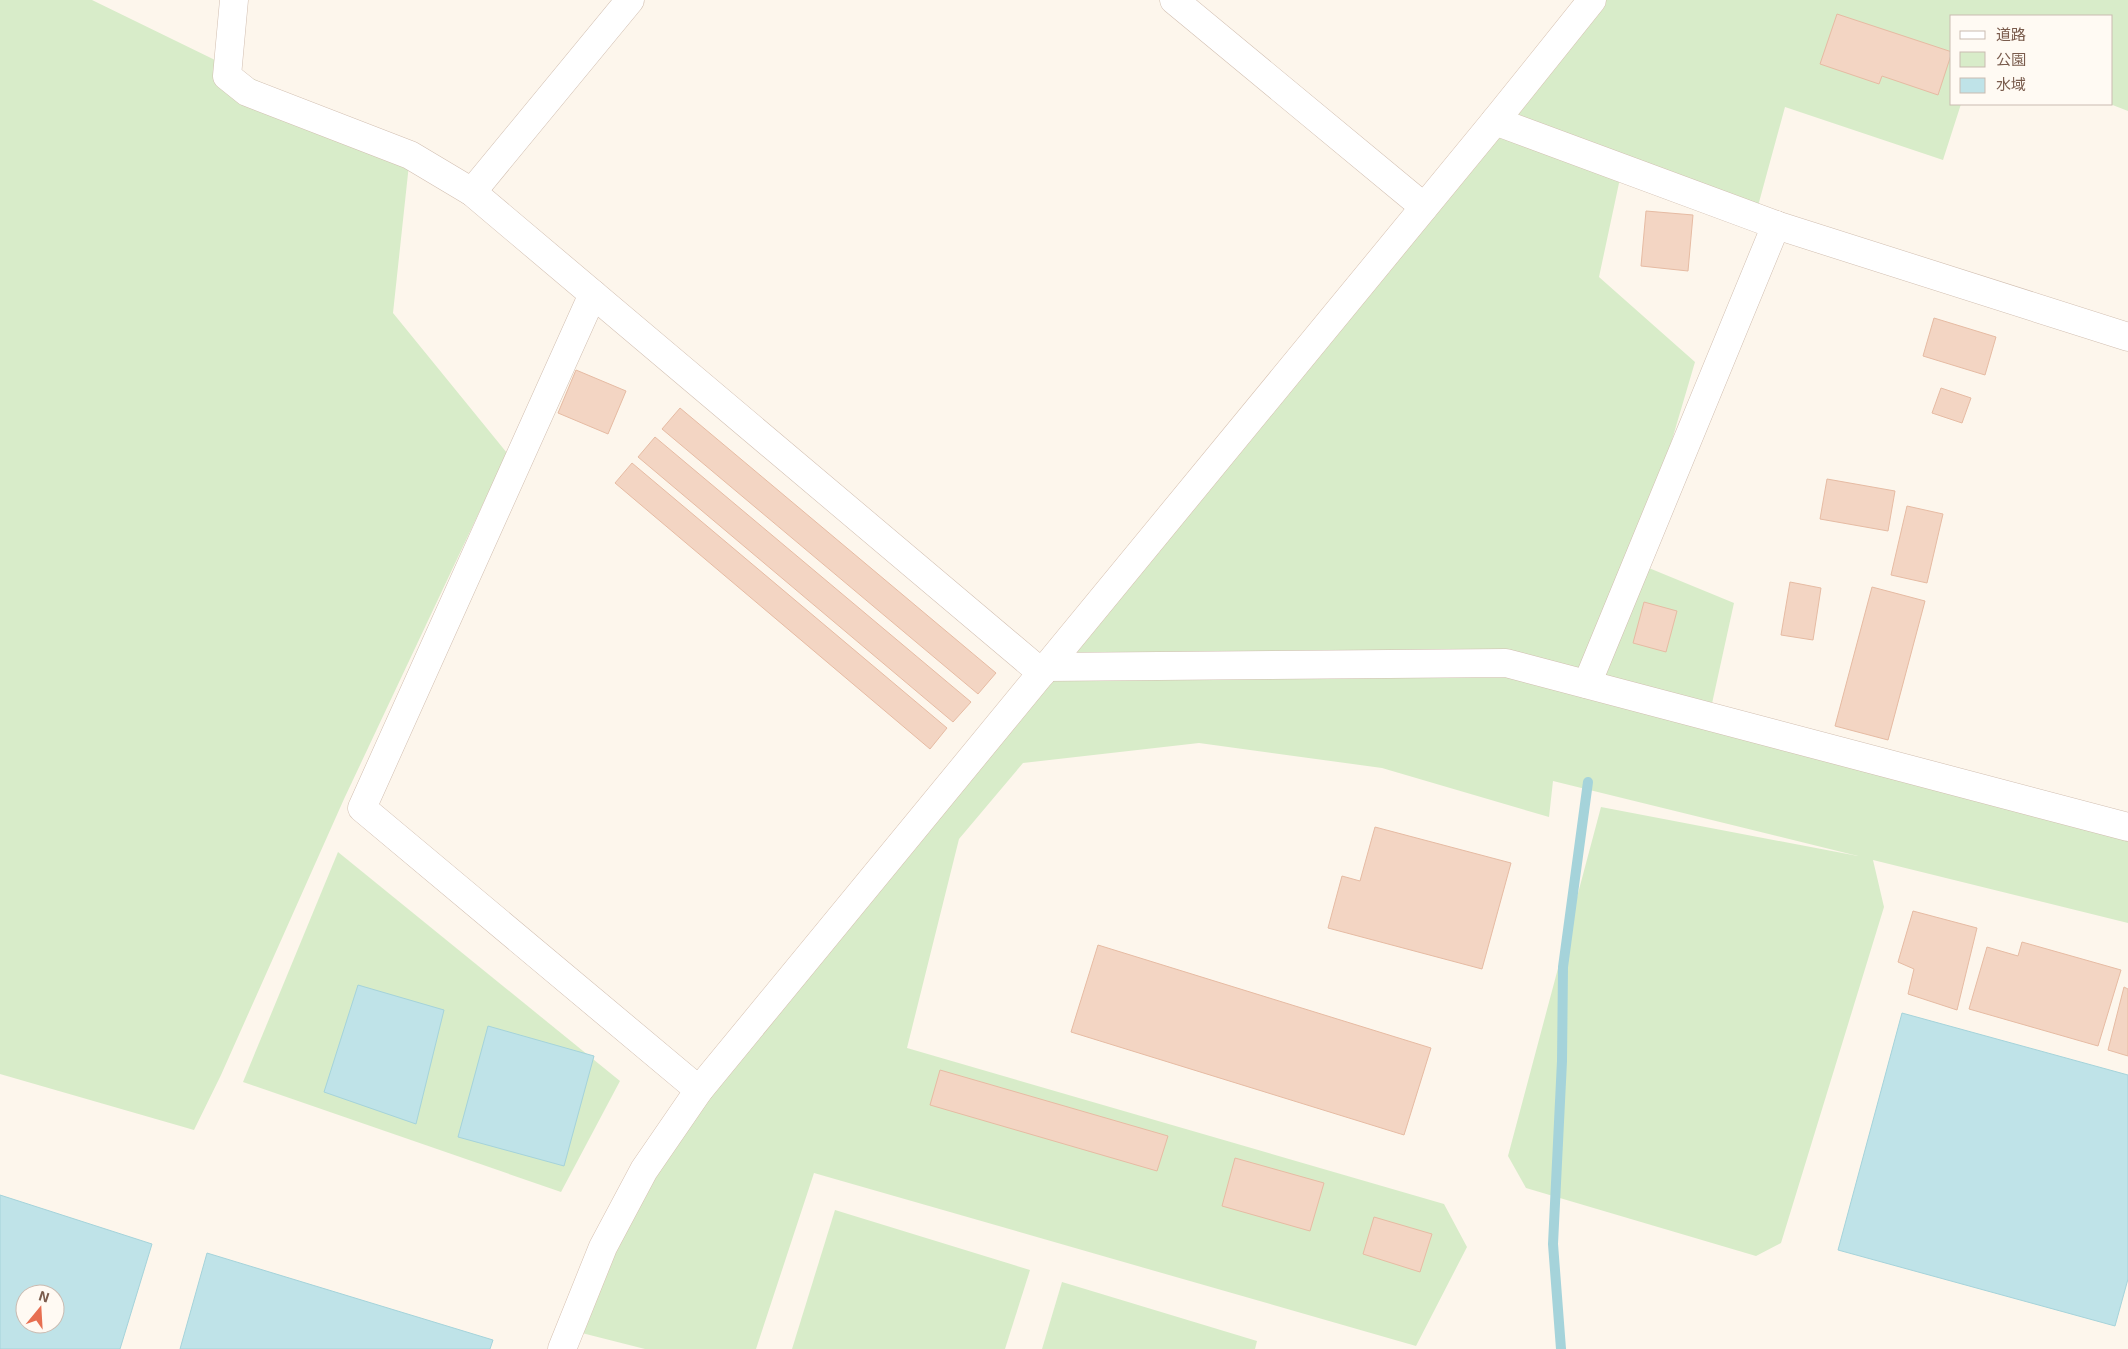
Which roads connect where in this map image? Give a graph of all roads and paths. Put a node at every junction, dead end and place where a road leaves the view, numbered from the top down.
1 (234, 0) edge
2 (630, 0) edge
3 (1174, 0) edge
4 (1592, 0) edge
5 (1495, 121) junction
6 (472, 192) junction
7 (1424, 207) junction
8 (1776, 225) junction
9 (593, 294) junction
10 (2128, 337) edge
11 (1044, 670) junction
12 (1587, 684) junction
13 (2128, 827) edge
14 (699, 1090) junction
15 (562, 1349) edge

1 - 6 street
2 - 6 street
3 - 7 street
4 - 5 street
5 - 7 street
5 - 8 street
6 - 9 street
7 - 11 street
8 - 10 street
8 - 12 street
9 - 11 street
9 - 14 street
11 - 12 street
11 - 14 street
12 - 13 street
14 - 15 street

